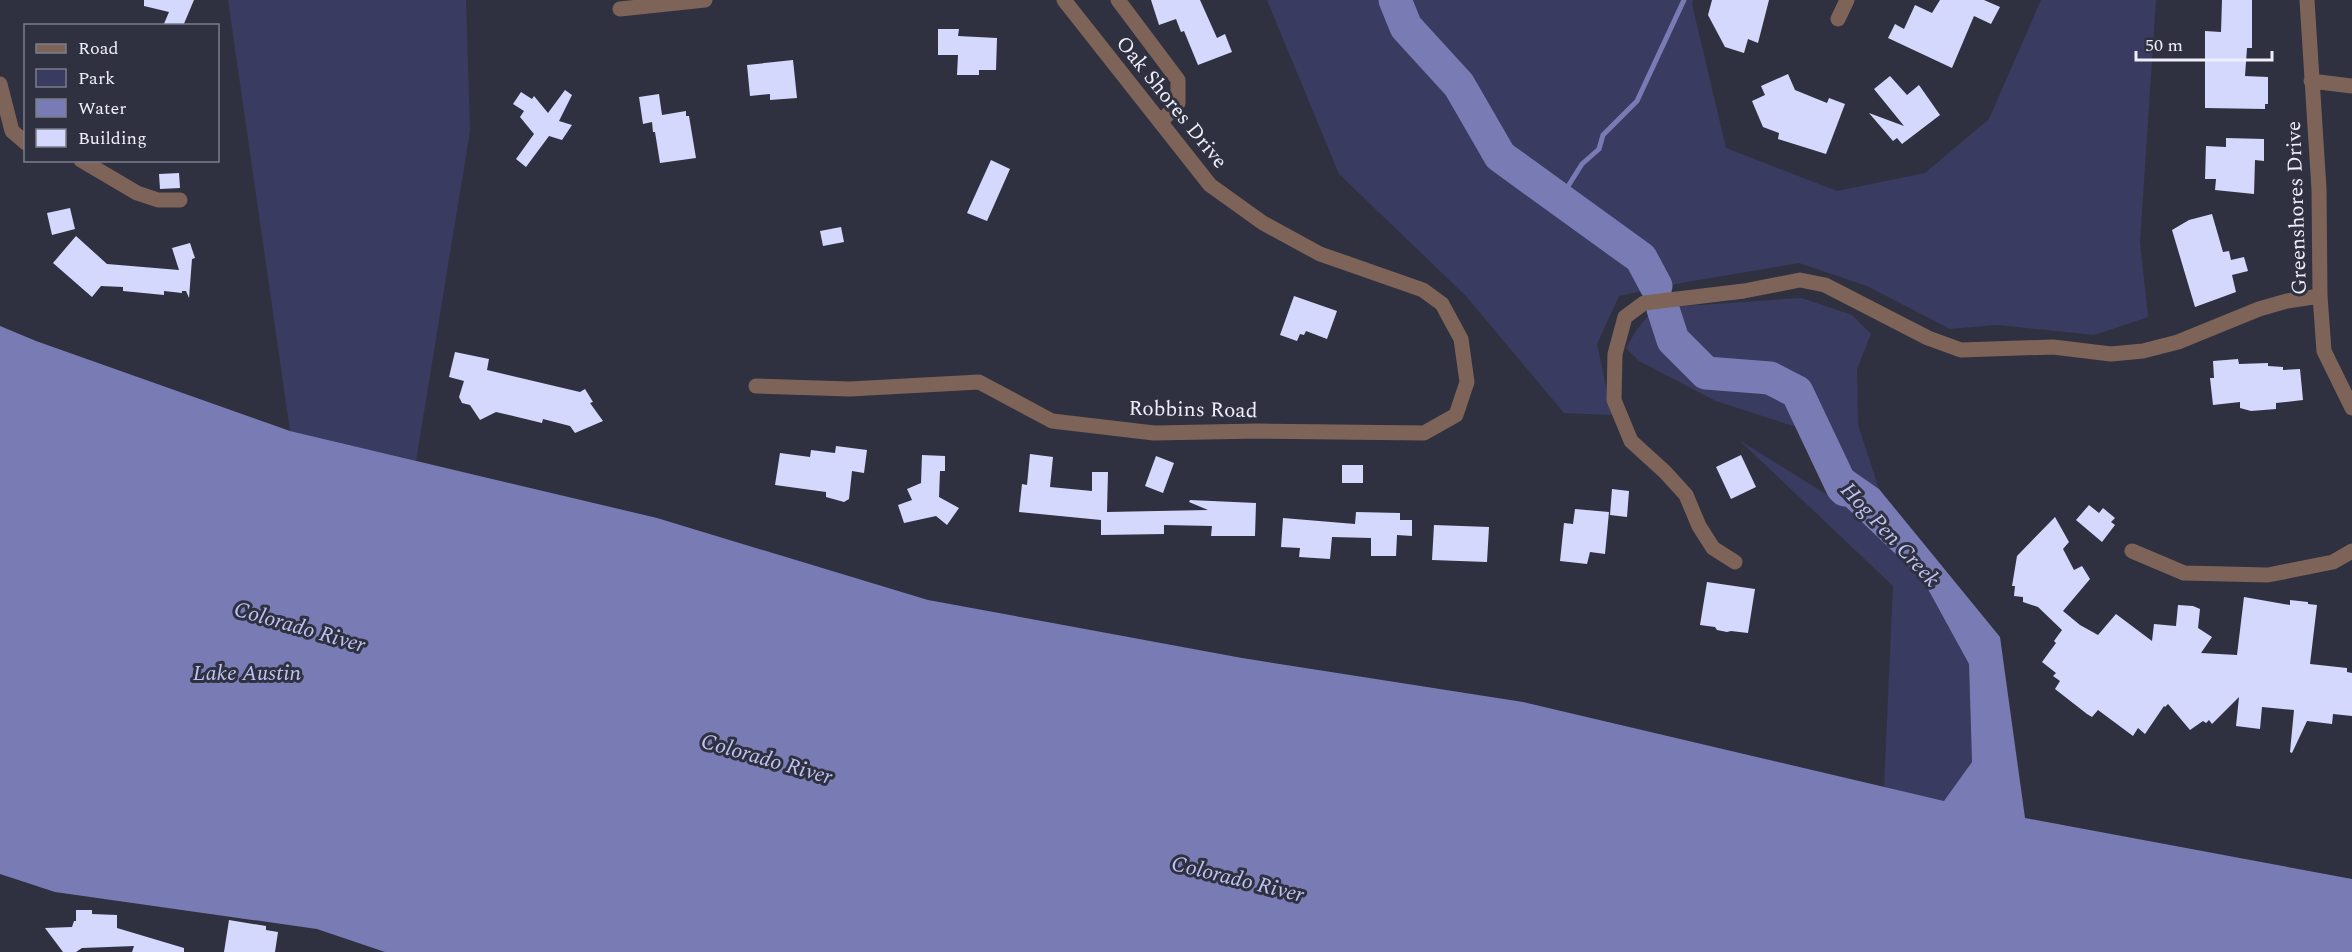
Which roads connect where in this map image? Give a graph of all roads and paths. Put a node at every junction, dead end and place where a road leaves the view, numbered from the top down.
1 (705, 0) edge
2 (1064, 0) edge
3 (1118, 0) edge
4 (1847, 0) edge
5 (2307, 0) edge
6 (620, 9) dead end
7 (1838, 19) dead end
8 (2311, 81) junction
9 (0, 84) edge
10 (2352, 86) edge
11 (1161, 122) junction
12 (24, 141) edge
13 (84, 162) edge
14 (180, 201) dead end
15 (2320, 296) junction
16 (1467, 381) joint
17 (756, 386) dead end
18 (2352, 408) edge
19 (2132, 551) dead end
20 (2352, 551) edge
21 (1735, 562) dead end

1 - 6 street
2 - 11 street, Oak Shores Drive
3 - 11 street
4 - 7 street
5 - 8 street, Greenshores Drive
8 - 10 street
8 - 15 street, Greenshores Drive
9 - 12 street
11 - 16 street, Oak Shores Drive
13 - 14 street
15 - 18 street, Greenshores Drive
15 - 21 street
16 - 17 street, Robbins Road
19 - 20 street

